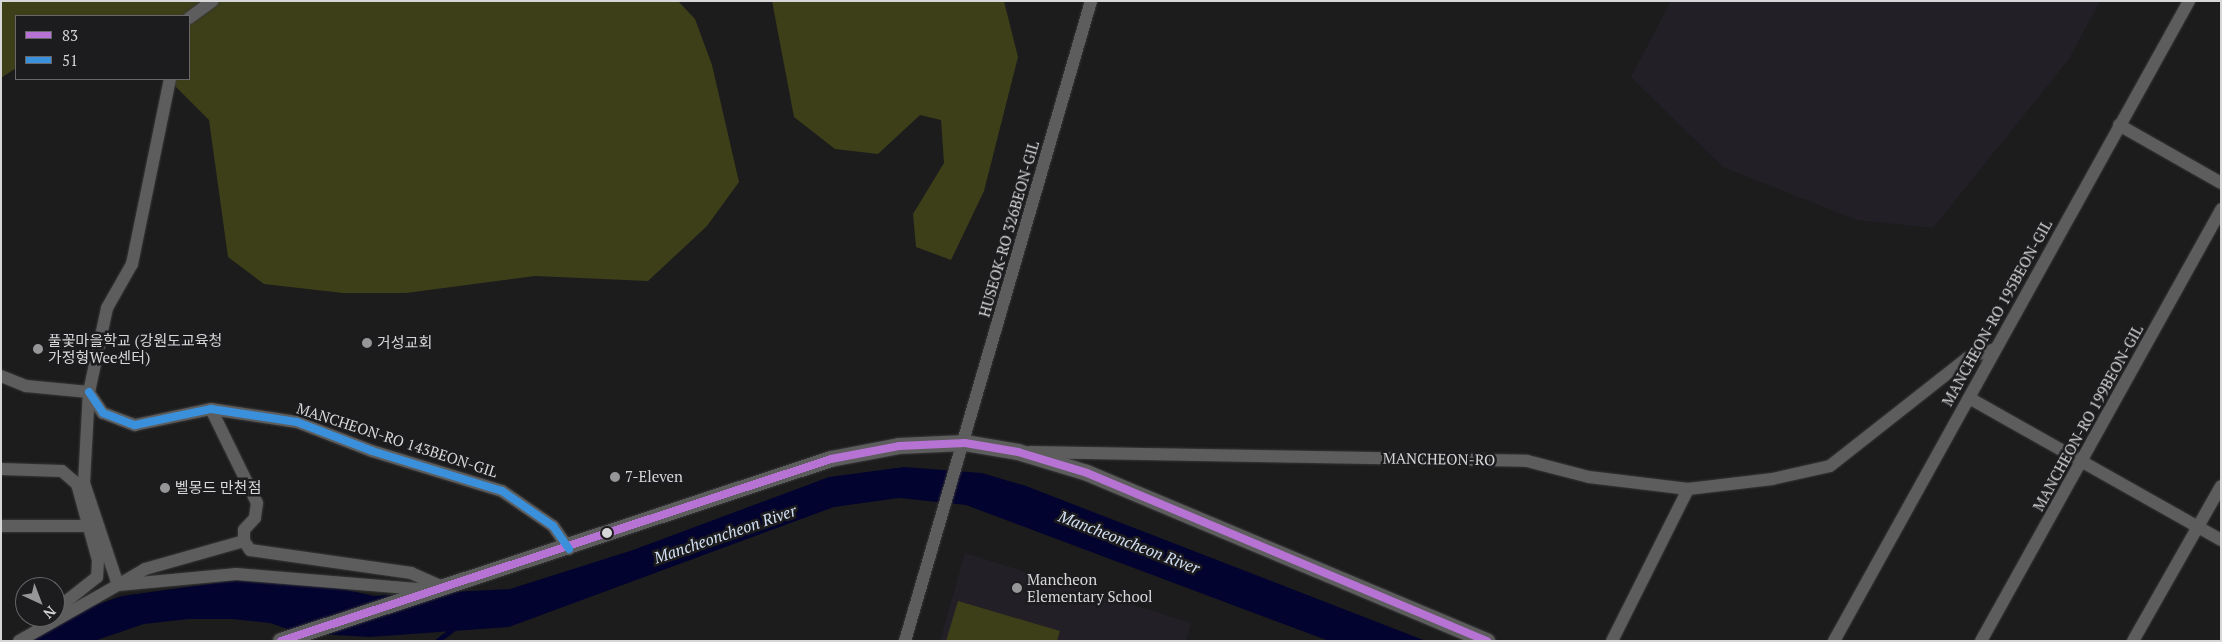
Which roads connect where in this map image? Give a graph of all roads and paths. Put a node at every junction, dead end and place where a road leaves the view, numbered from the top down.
1 (212, 1) edge
2 (1091, 1) edge
3 (2189, 1) edge
4 (190, 17) edge
5 (170, 80) edge
6 (2119, 125) junction
7 (2221, 183) edge
8 (2221, 209) edge
9 (1994, 348) junction
10 (1, 376) edge
11 (89, 392) junction
12 (1969, 398) junction
13 (211, 409) junction
14 (965, 443) junction
15 (1018, 452) junction
16 (2082, 464) junction
17 (1, 469) edge
18 (2221, 486) edge
19 (1688, 489) junction
20 (1, 526) edge
21 (86, 526) junction
22 (2198, 528) junction
23 (2221, 540) edge
24 (244, 541) junction
25 (569, 548) junction
26 (118, 585) junction
27 (435, 590) junction
28 (65, 601) edge
29 (28, 627) edge
30 (287, 639) edge
31 (8, 641) edge
32 (19, 641) edge
33 (905, 641) edge
34 (1487, 641) edge
35 (1612, 641) edge
36 (1834, 641) edge
37 (1981, 641) edge
38 (2133, 641) edge

1 - 4 street
2 - 14 street, HUSEOK-RO 326BEON-GIL
3 - 6 street, MANCHEON-RO 195BEON-GIL
5 - 11 street
6 - 7 street
6 - 9 street, MANCHEON-RO 195BEON-GIL
8 - 16 street, MANCHEON-RO 199BEON-GIL
9 - 12 street, MANCHEON-RO 195BEON-GIL
9 - 19 street, MANCHEON-RO
10 - 11 street
11 - 13 street, MANCHEON-RO 143BEON-GIL
11 - 26 street
12 - 16 street
12 - 36 street, MANCHEON-RO 195BEON-GIL
13 - 24 street
13 - 25 street, MANCHEON-RO 143BEON-GIL
14 - 15 street, MANCHEON-RO
14 - 25 street, MANCHEON-RO
14 - 33 street, HUSEOK-RO 326BEON-GIL
15 - 19 street, MANCHEON-RO
15 - 34 street, MANCHEON-RO
16 - 22 street
16 - 37 street, MANCHEON-RO 199BEON-GIL
17 - 21 street
18 - 22 street
19 - 35 street
20 - 21 street
21 - 28 street
22 - 23 street
22 - 38 street
24 - 26 street
24 - 27 street
25 - 27 street, MANCHEON-RO
26 - 27 street
26 - 32 street
27 - 30 street, MANCHEON-RO
29 - 31 street

